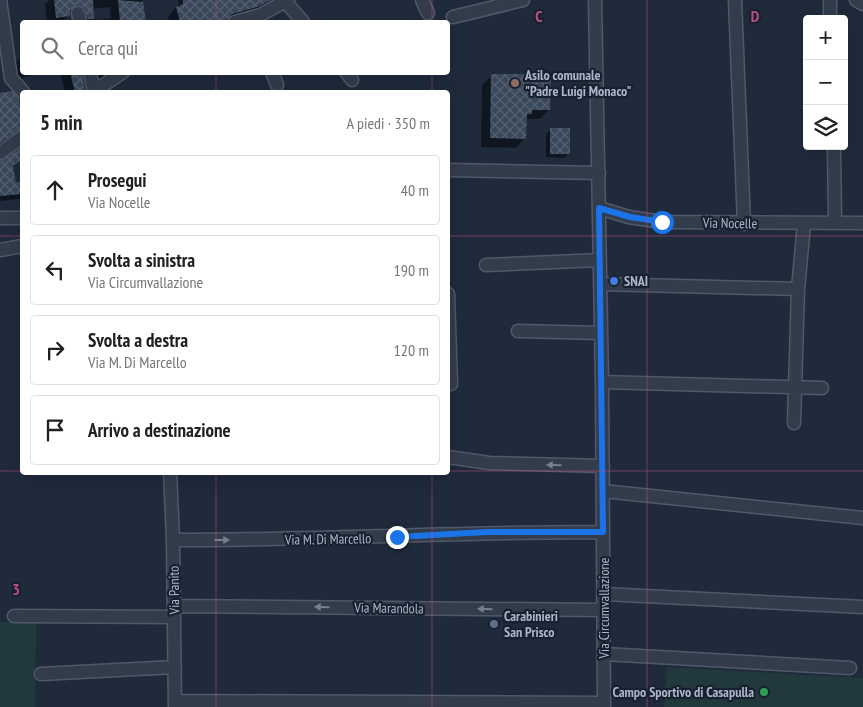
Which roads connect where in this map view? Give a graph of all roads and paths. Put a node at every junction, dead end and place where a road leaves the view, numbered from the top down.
1 (0, 0) edge
2 (422, 0) edge
3 (523, 0) edge
4 (595, 0) edge
5 (735, 0) edge
6 (830, 0) edge
7 (856, 0) edge
8 (287, 1) edge
9 (863, 4) edge
10 (428, 13) dead end
11 (830, 15) edge
12 (453, 17) dead end
13 (252, 20) edge
14 (301, 20) edge
15 (91, 75) edge
16 (119, 75) edge
17 (273, 75) edge
18 (277, 86) dead end
19 (20, 90) edge
20 (94, 90) edge
21 (97, 90) edge
22 (20, 138) edge
23 (834, 150) edge
24 (0, 153) edge
25 (450, 170) edge
26 (599, 173) junction
27 (599, 208) junction
28 (0, 218) edge
29 (20, 218) edge
30 (836, 223) junction
31 (863, 223) edge
32 (744, 224) junction
33 (804, 224) junction
34 (20, 246) edge
35 (0, 250) edge
36 (600, 260) junction
37 (486, 265) dead end
38 (600, 284) junction
39 (798, 289) junction
40 (518, 331) dead end
41 (601, 332) junction
42 (450, 354) edge
43 (602, 382) junction
44 (451, 384) dead end
45 (794, 387) junction
46 (822, 388) dead end
47 (794, 423) dead end
48 (450, 457) edge
49 (603, 466) junction
50 (170, 475) edge
51 (603, 491) junction
52 (863, 518) edge
53 (603, 532) junction
54 (173, 540) junction
55 (604, 594) junction
56 (863, 606) edge
57 (604, 610) junction
58 (174, 611) junction
59 (14, 616) dead end
60 (604, 654) junction
61 (175, 667) junction
62 (850, 668) dead end
63 (41, 674) dead end
64 (175, 704) edge
65 (604, 705) edge

1 - 19 street
2 - 10 street
3 - 12 street
4 - 26 street, Via Circumvallazione
5 - 32 street
6 - 11 street
7 - 9 street
8 - 13 street
8 - 14 street
15 - 20 street
16 - 21 street
17 - 18 street
22 - 24 street
23 - 30 street
25 - 26 street
26 - 27 street, Via Circumvallazione
27 - 32 street, Via Nocelle
27 - 36 street, Via Circumvallazione
28 - 29 street
30 - 31 street, Via Nocelle
30 - 33 street, Via Nocelle
32 - 33 street, Via Nocelle
33 - 39 street
34 - 35 street
36 - 37 street
36 - 38 street, Via Circumvallazione
38 - 39 street
38 - 41 street, Via Circumvallazione
39 - 45 street
40 - 41 street
41 - 43 street, Via Circumvallazione
42 - 44 street
43 - 45 street
43 - 49 street, Via Circumvallazione
45 - 46 street
45 - 47 street
49 -> 48 street
49 - 51 street, Via Circumvallazione
50 - 54 street, Via Panito
51 - 52 street
51 - 53 street, Via Circumvallazione
54 -> 53 street, Via M. Di Marcello
53 - 55 street, Via Circumvallazione
54 - 58 street, Via Panito
55 - 56 street
55 - 57 street, Via Circumvallazione
57 -> 58 street, Via Marandola
57 - 60 street, Via Circumvallazione
58 - 59 street, Via Marandola
58 - 61 street, Via Panito
60 - 62 street
60 - 65 street, Via Circumvallazione
61 - 63 street
61 - 64 street, Via Panito
64 - 65 street

